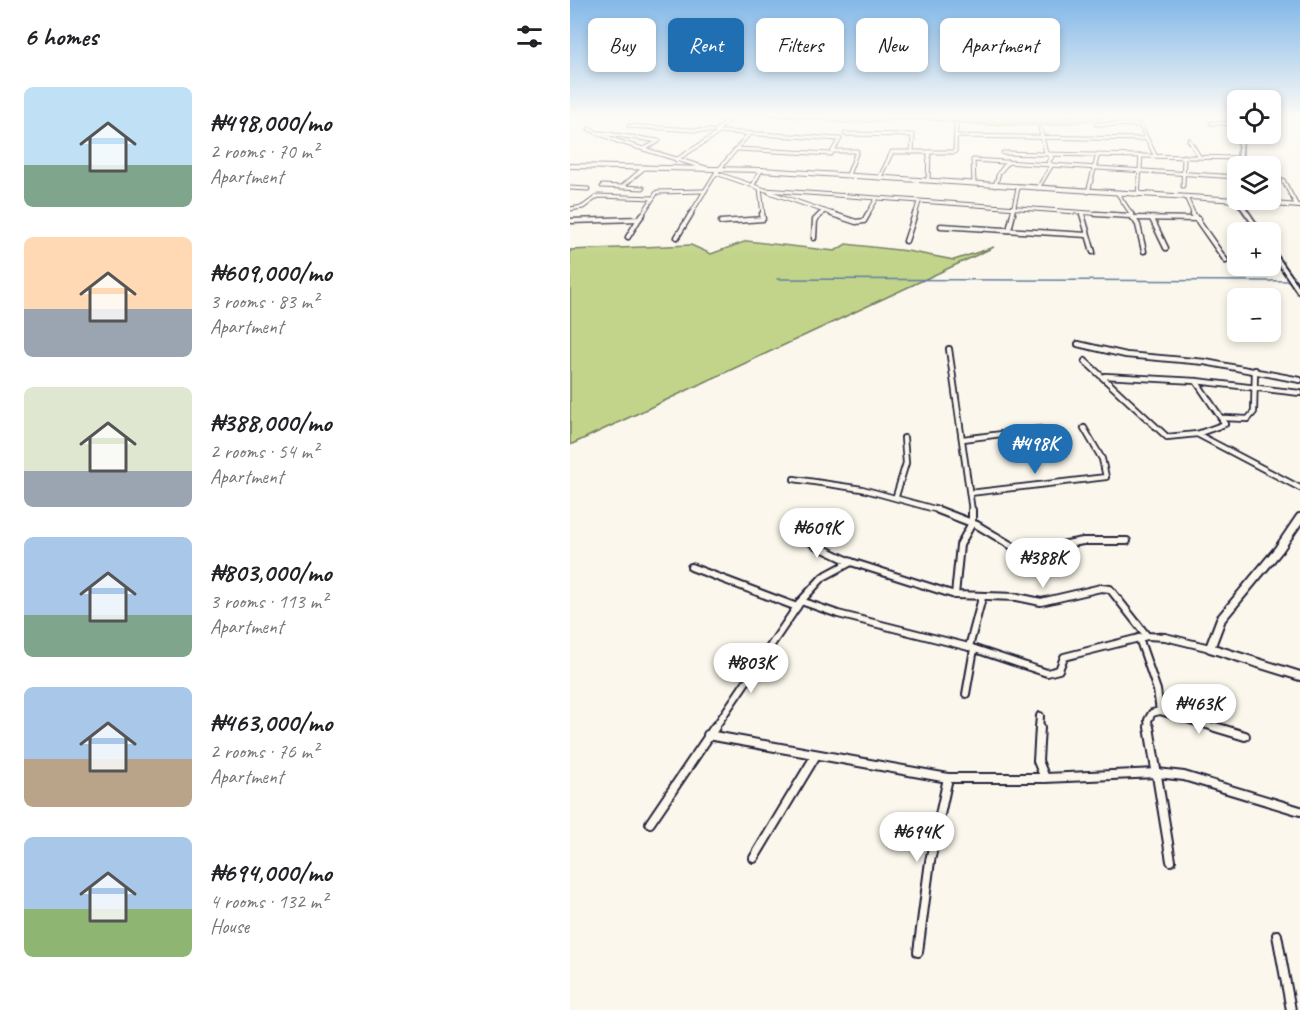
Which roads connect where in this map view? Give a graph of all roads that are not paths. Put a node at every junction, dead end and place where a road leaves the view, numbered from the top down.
1 (683, 162) edge
2 (725, 162) edge
3 (853, 162) edge
4 (887, 162) edge
5 (929, 162) edge
6 (973, 162) edge
7 (1008, 162) edge
8 (1010, 162) edge
9 (1048, 162) edge
10 (1095, 162) edge
11 (1141, 162) edge
12 (1184, 162) edge
13 (1052, 165) junction
14 (570, 166) edge
15 (645, 167) junction
16 (1094, 167) junction
17 (711, 170) junction
18 (761, 170) junction
19 (717, 171) junction
20 (1142, 171) junction
21 (1185, 174) junction
22 (848, 175) junction
23 (880, 177) junction
24 (1227, 177) edge
25 (928, 180) junction
26 (1283, 180) dead end
27 (974, 184) junction
28 (753, 185) junction
29 (602, 186) dead end
30 (995, 186) junction
31 (1183, 186) dead end
32 (622, 187) junction
33 (570, 188) edge
34 (643, 188) dead end
35 (760, 188) junction
36 (1018, 188) junction
37 (1038, 188) junction
38 (588, 189) dead end
39 (765, 190) junction
40 (705, 191) junction
41 (1088, 192) junction
42 (1118, 195) junction
43 (1138, 195) junction
44 (1186, 197) junction
45 (653, 198) junction
46 (1227, 199) edge
47 (876, 200) junction
48 (919, 202) junction
49 (1281, 204) edge
50 (1298, 206) edge
51 (570, 209) edge
52 (1015, 209) junction
53 (824, 211) junction
54 (1082, 213) junction
55 (1132, 217) junction
56 (639, 219) junction
57 (1152, 219) junction
58 (1198, 219) junction
59 (570, 221) edge
60 (721, 222) dead end
61 (941, 226) dead end
62 (1009, 230) junction
63 (1087, 235) junction
64 (628, 237) dead end
65 (677, 237) dead end
66 (814, 238) dead end
67 (906, 241) dead end
68 (1166, 248) dead end
69 (1144, 251) dead end
70 (1093, 252) dead end
71 (1281, 258) edge
72 (1226, 261) dead end
73 (1281, 261) edge
74 (1292, 275) junction
75 (1298, 285) edge
76 (1300, 292) edge
77 (1078, 344) dead end
78 (949, 350) dead end
79 (1085, 361) dead end
80 (1255, 370) junction
81 (1104, 376) junction
82 (1300, 380) edge
83 (1196, 381) junction
84 (1255, 388) junction
85 (1300, 393) edge
86 (1223, 418) junction
87 (1084, 428) dead end
88 (1040, 429) dead end
89 (1197, 434) junction
90 (904, 438) dead end
91 (963, 439) junction
92 (794, 479) dead end
93 (1300, 488) edge
94 (970, 493) junction
95 (896, 496) junction
96 (1300, 518) edge
97 (972, 523) junction
98 (799, 532) dead end
99 (1127, 541) dead end
100 (851, 562) junction
101 (691, 567) dead end
102 (955, 595) junction
103 (982, 598) junction
104 (799, 604) junction
105 (1143, 637) junction
106 (971, 648) junction
107 (1210, 648) junction
108 (1300, 676) edge
109 (966, 694) dead end
110 (1160, 711) junction
111 (1040, 716) dead end
112 (708, 735) junction
113 (1245, 736) dead end
114 (816, 755) junction
115 (1157, 773) junction
116 (948, 778) junction
117 (1045, 778) junction
118 (1300, 811) edge
119 (650, 823) dead end
120 (754, 858) dead end
121 (1171, 861) dead end
122 (1277, 935) dead end
123 (918, 952) dead end
124 (1291, 1010) edge

1 - 17 street
2 - 19 street
3 - 22 street
4 - 23 street
5 - 25 street
6 - 27 street
7 - 30 street
8 - 13 street
9 - 13 street
10 - 16 street
11 - 20 street
12 - 21 street
13 - 16 street
13 - 37 street
14 - 15 street
15 - 17 street
15 - 32 street
16 - 20 street
16 - 41 street
17 - 19 street
18 - 19 street
18 - 22 street
18 - 28 street
19 - 28 street
19 - 40 street
20 - 21 street
20 - 43 street
21 - 24 street
21 - 31 street
22 - 23 street
23 - 25 street
25 - 27 street
26 - 50 street
27 - 30 street
28 - 35 street
29 - 32 street
30 - 36 street
32 - 34 street
33 - 38 street
35 - 39 street
35 - 60 street
36 - 37 street
36 - 52 street
37 - 41 street
39 - 47 street
39 - 53 street
40 - 45 street
40 - 65 street
41 - 42 street
42 - 43 street
42 - 55 street
43 - 44 street
44 - 46 street
44 - 58 street
45 - 51 street
45 - 56 street
47 - 48 street
47 - 53 street
48 - 52 street
48 - 67 street
49 - 50 street
52 - 54 street
52 - 62 street
53 - 66 street
54 - 55 street
54 - 63 street
55 - 57 street
55 - 69 street
56 - 59 street
56 - 64 street
57 - 58 street
57 - 68 street
58 - 72 street
61 - 62 street
62 - 63 street
63 - 70 street
71 - 74 main road
73 - 74 main road
74 - 75 main road
75 - 76 main road
77 - 80 street
78 - 91 street
79 - 81 street
80 - 82 street
80 - 84 street
81 - 83 street
81 - 89 street
83 - 84 street
83 - 86 street
84 - 85 street
84 - 86 street
86 - 89 street
87 - 94 street
88 - 91 street
89 - 93 street
90 - 95 street
91 - 94 street
92 - 95 street
94 - 97 street
95 - 97 street
96 - 107 street
97 - 99 street
97 - 102 street
98 - 100 street
100 - 102 street
100 - 104 street
101 - 104 street
102 - 103 street
103 - 105 street
103 - 106 street
104 - 106 street
104 - 112 street
105 - 106 street
105 - 107 street
105 - 110 street
106 - 109 street
107 - 108 street
110 - 113 street
110 - 115 street
111 - 117 street
112 - 114 street
112 - 119 street
114 - 116 street
114 - 120 street
115 - 117 street
115 - 118 street
115 - 121 street
116 - 117 street
116 - 123 street
122 - 124 street

